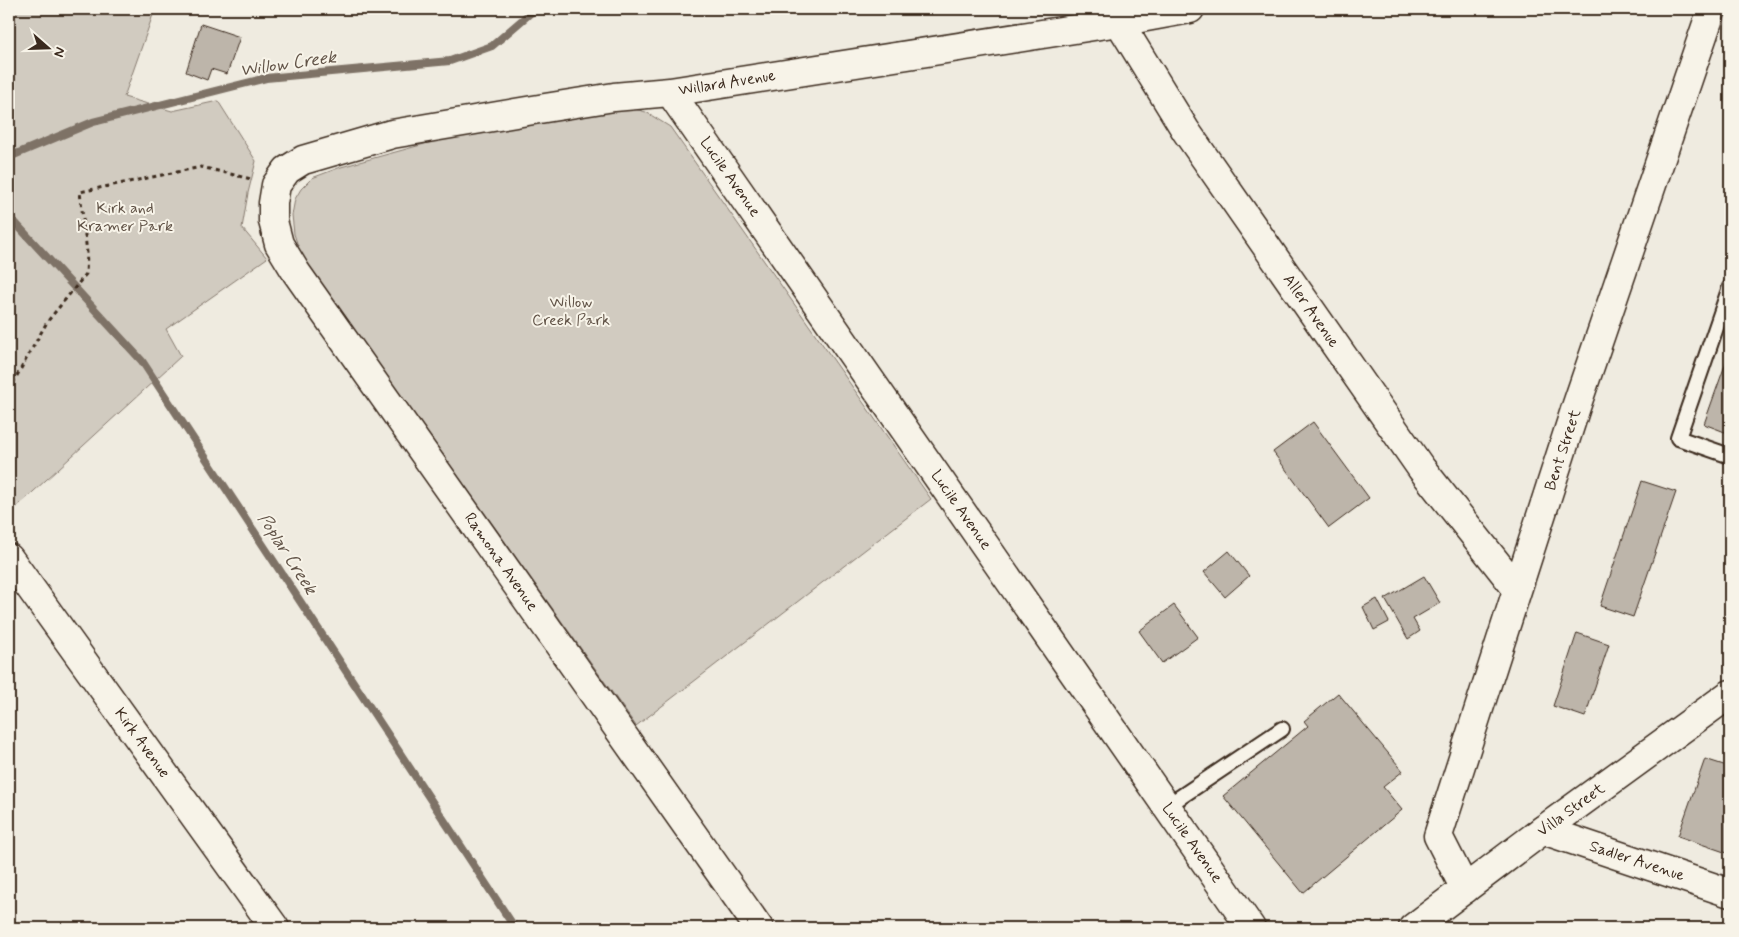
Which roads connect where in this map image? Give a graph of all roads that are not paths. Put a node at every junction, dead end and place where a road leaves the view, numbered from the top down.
1 (1190, 9) edge
2 (1712, 9) edge
3 (1717, 9) edge
4 (1730, 13) edge
5 (1119, 22) junction
6 (670, 92) junction
7 (276, 185) joint
8 (1730, 287) edge
9 (1730, 456) edge
10 (9, 558) edge
11 (1517, 589) junction
12 (1730, 694) edge
13 (1282, 729) dead end
14 (1167, 806) junction
15 (1543, 830) junction
16 (1465, 889) junction
17 (1730, 893) edge
18 (275, 928) edge
19 (759, 928) edge
20 (1251, 928) edge
21 (1413, 928) edge

1 - 5 street, Willard Avenue
2 - 11 street, Bent Street
3 - 4 street
5 - 6 street, Willard Avenue
5 - 11 street, Aller Avenue
6 - 7 street, Willard Avenue
6 - 14 street, Lucile Avenue
7 - 19 street, Ramona Avenue
8 - 9 lane
10 - 18 street, Kirk Avenue
11 - 16 street, Bent Street
12 - 15 street, Villa Street
13 - 14 lane
14 - 20 street, Lucile Avenue
15 - 16 street, Villa Street
15 - 17 street, Sadler Avenue
16 - 21 street, Villa Street

